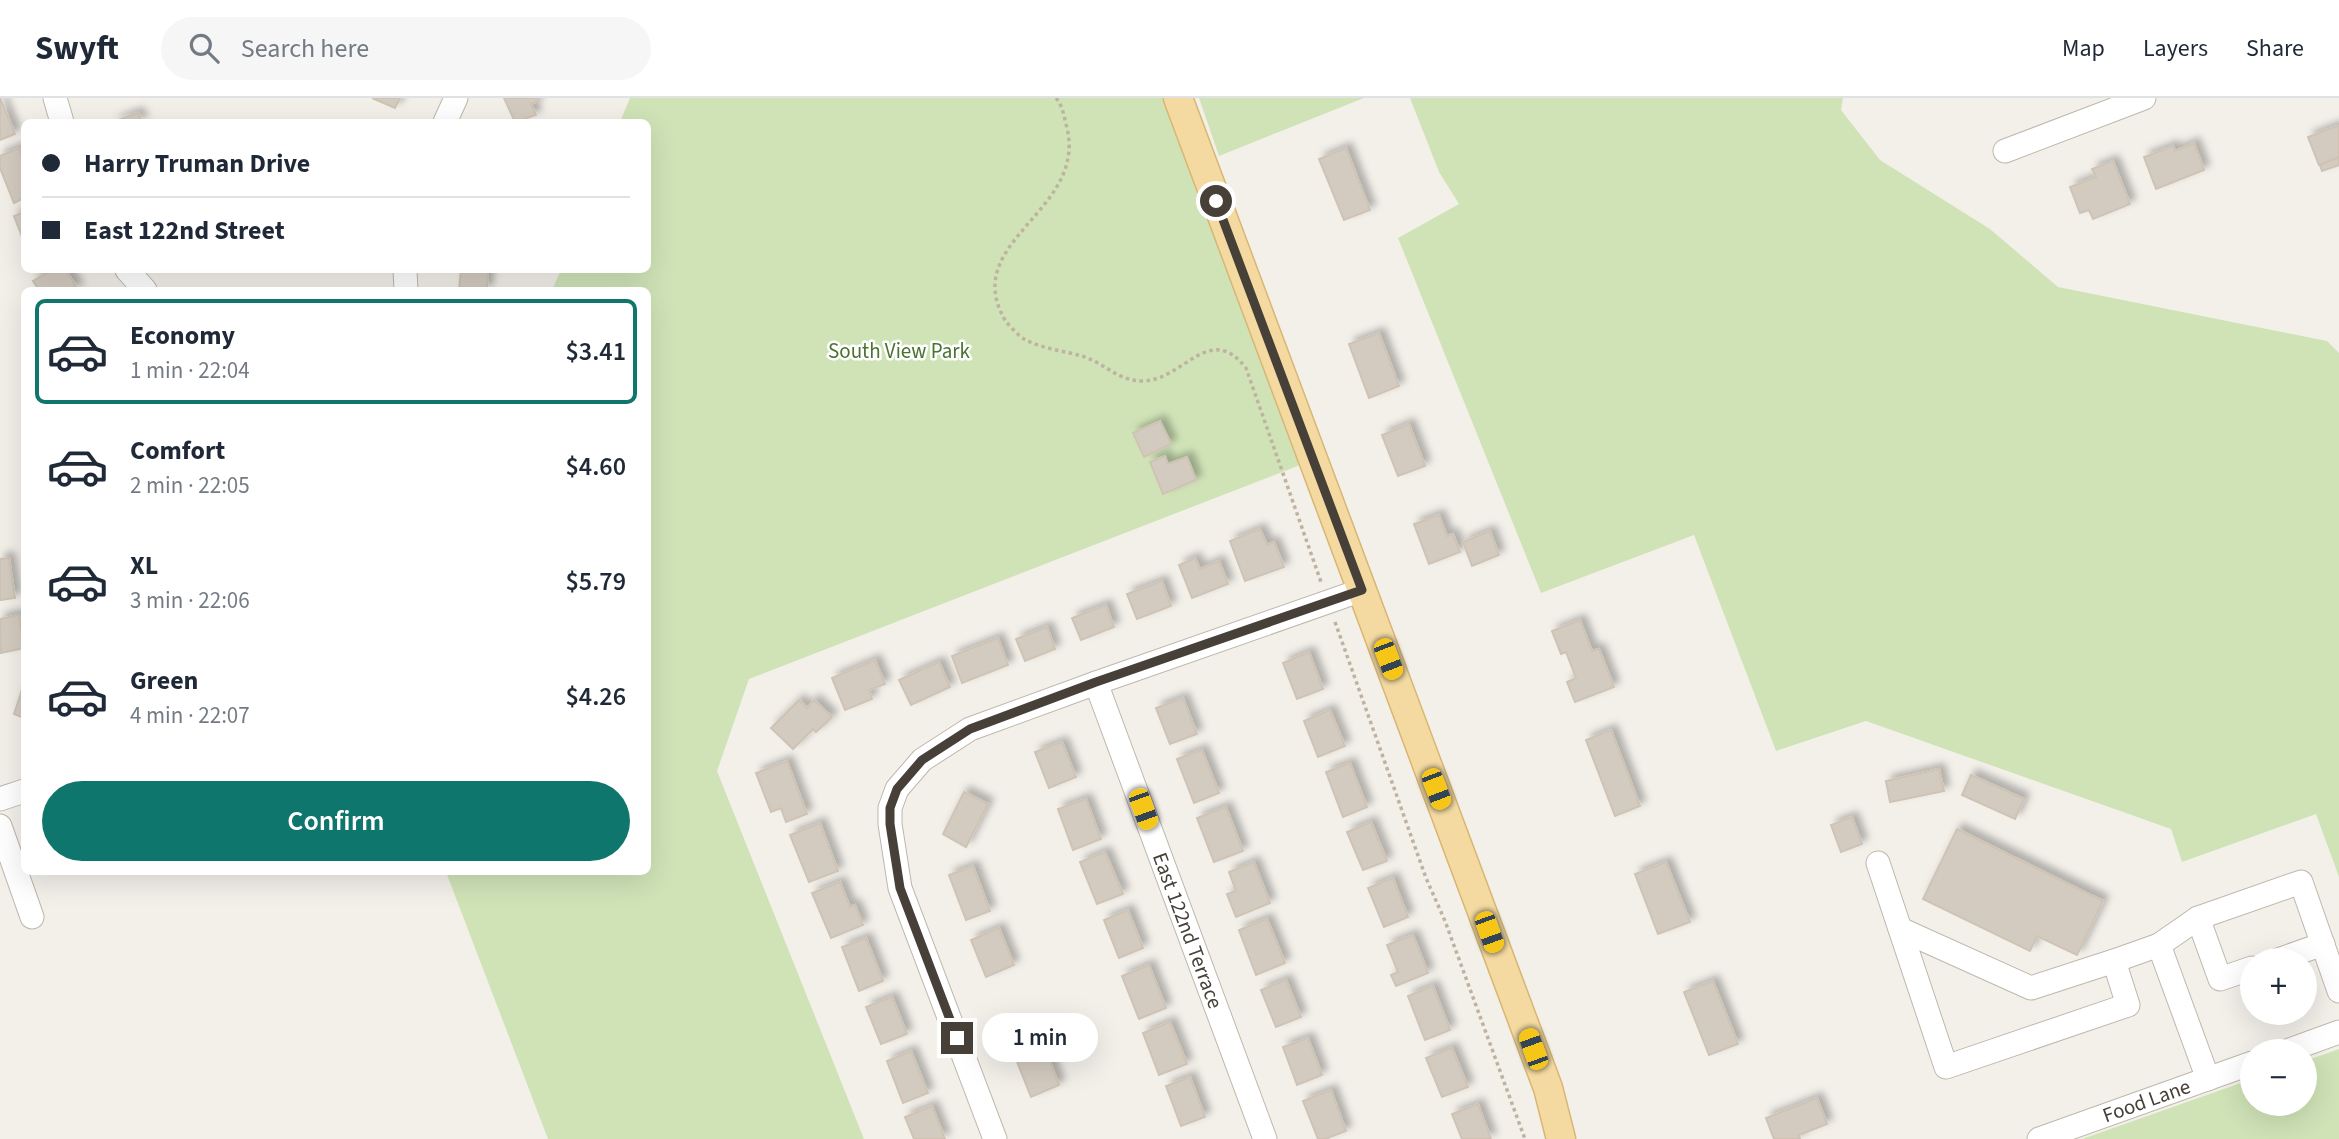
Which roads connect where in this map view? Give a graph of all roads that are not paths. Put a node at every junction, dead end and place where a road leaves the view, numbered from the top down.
1 (55, 98) edge
2 (456, 98) edge
3 (1178, 98) edge
4 (2144, 98) edge
5 (61, 119) edge
6 (446, 119) edge
7 (2005, 151) dead end
8 (130, 273) edge
9 (142, 287) edge
10 (1362, 590) junction
11 (1096, 682) junction
12 (21, 792) edge
13 (0, 799) edge
14 (0, 827) edge
15 (1878, 863) dead end
16 (32, 917) dead end
17 (2198, 918) junction
18 (1900, 929) junction
19 (2323, 944) junction
20 (2159, 945) junction
21 (2312, 948) edge
22 (2114, 961) junction
23 (2240, 972) edge
24 (2339, 991) edge
25 (2339, 1032) edge
26 (2317, 1040) edge
27 (2240, 1067) edge
28 (2208, 1079) junction
29 (995, 1139) edge
30 (1265, 1139) edge
31 (1561, 1139) edge
32 (2039, 1139) edge

1 - 5 street
2 - 6 street
3 - 10 main road
4 - 7 street
8 - 9 street
10 - 11 street
10 - 31 main road
11 - 29 street
11 - 30 street, East 122nd Terrace
12 - 13 street
14 - 16 street
15 - 18 street
17 - 19 street
17 - 20 street
17 - 23 street
18 - 22 street
18 - 22 street
19 - 21 street
19 - 24 street
20 - 22 street
20 - 28 street
25 - 26 street
27 - 28 street, Food Lane
28 - 32 street, Food Lane

